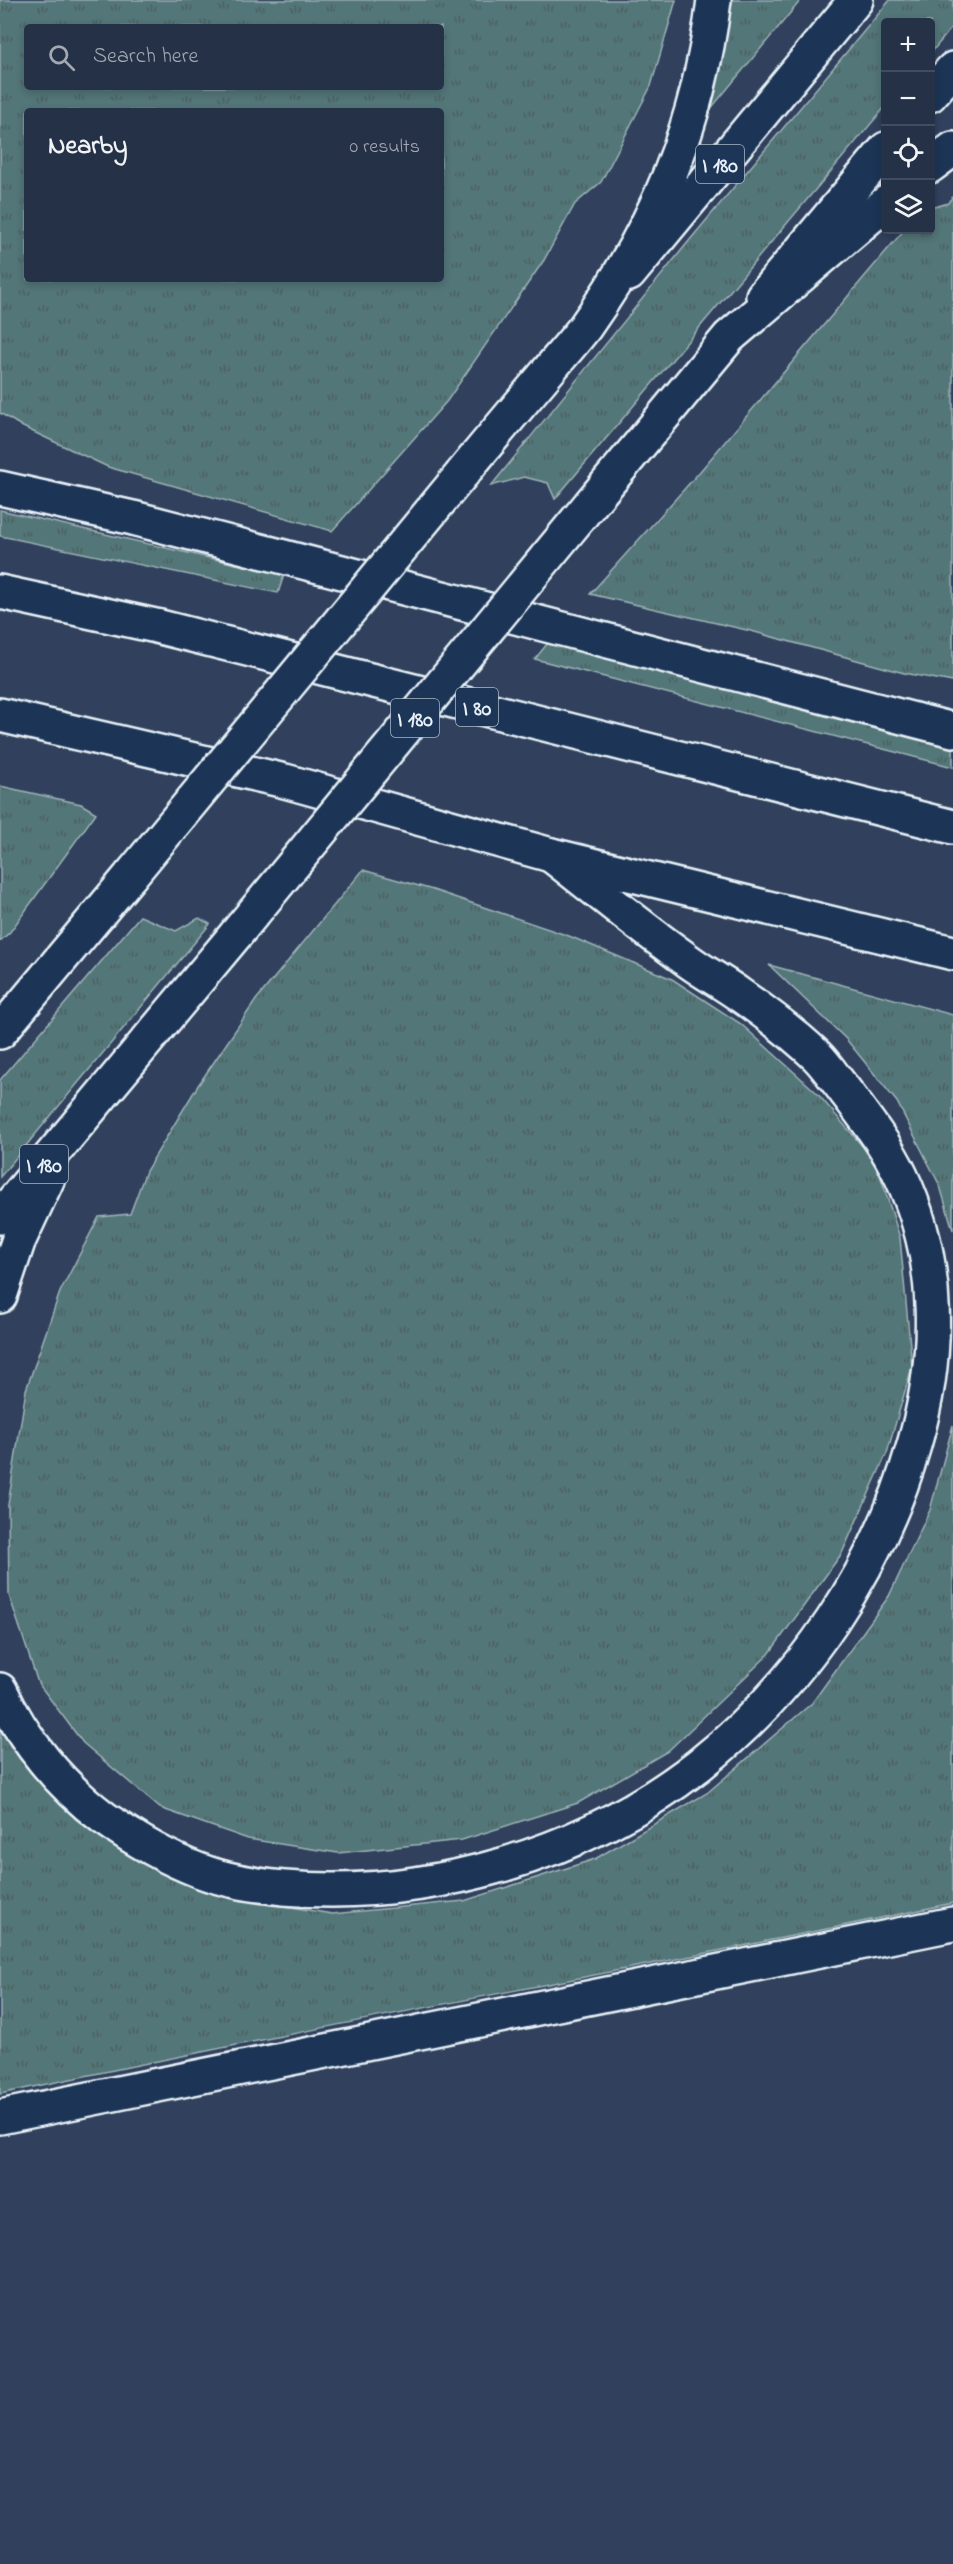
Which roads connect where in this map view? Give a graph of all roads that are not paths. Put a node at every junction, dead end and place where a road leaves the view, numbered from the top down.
1 (714, 0) edge
2 (856, 0) edge
3 (953, 69) edge
4 (935, 90) edge
5 (953, 149) edge
6 (881, 154) edge
7 (935, 162) edge
8 (881, 206) edge
9 (584, 328) junction
10 (729, 337) junction
11 (0, 464) edge
12 (0, 488) edge
13 (133, 518) junction
14 (0, 592) edge
15 (886, 712) junction
16 (0, 715) edge
17 (953, 716) edge
18 (953, 730) edge
19 (953, 827) edge
20 (551, 855) junction
21 (953, 953) edge
22 (0, 1032) edge
23 (88, 1111) junction
24 (0, 1217) edge
25 (0, 1296) edge
26 (0, 1690) edge
27 (953, 1924) edge
28 (0, 2117) edge

1 - 9 main road
2 - 9 main road, I 180
3 - 4 main road
5 - 7 main road
6 - 10 main road, I 180
8 - 10 main road
9 - 22 main road, I 180, bridge
10 - 23 main road, I 180, bridge
11 - 13 main road
12 - 13 main road
13 - 15 main road
14 - 19 main road, I 80
15 - 17 main road
15 - 18 main road
16 - 20 main road
20 - 21 main road
20 - 26 main road
23 - 24 main road, I 180
23 - 25 main road
27 - 28 main road

